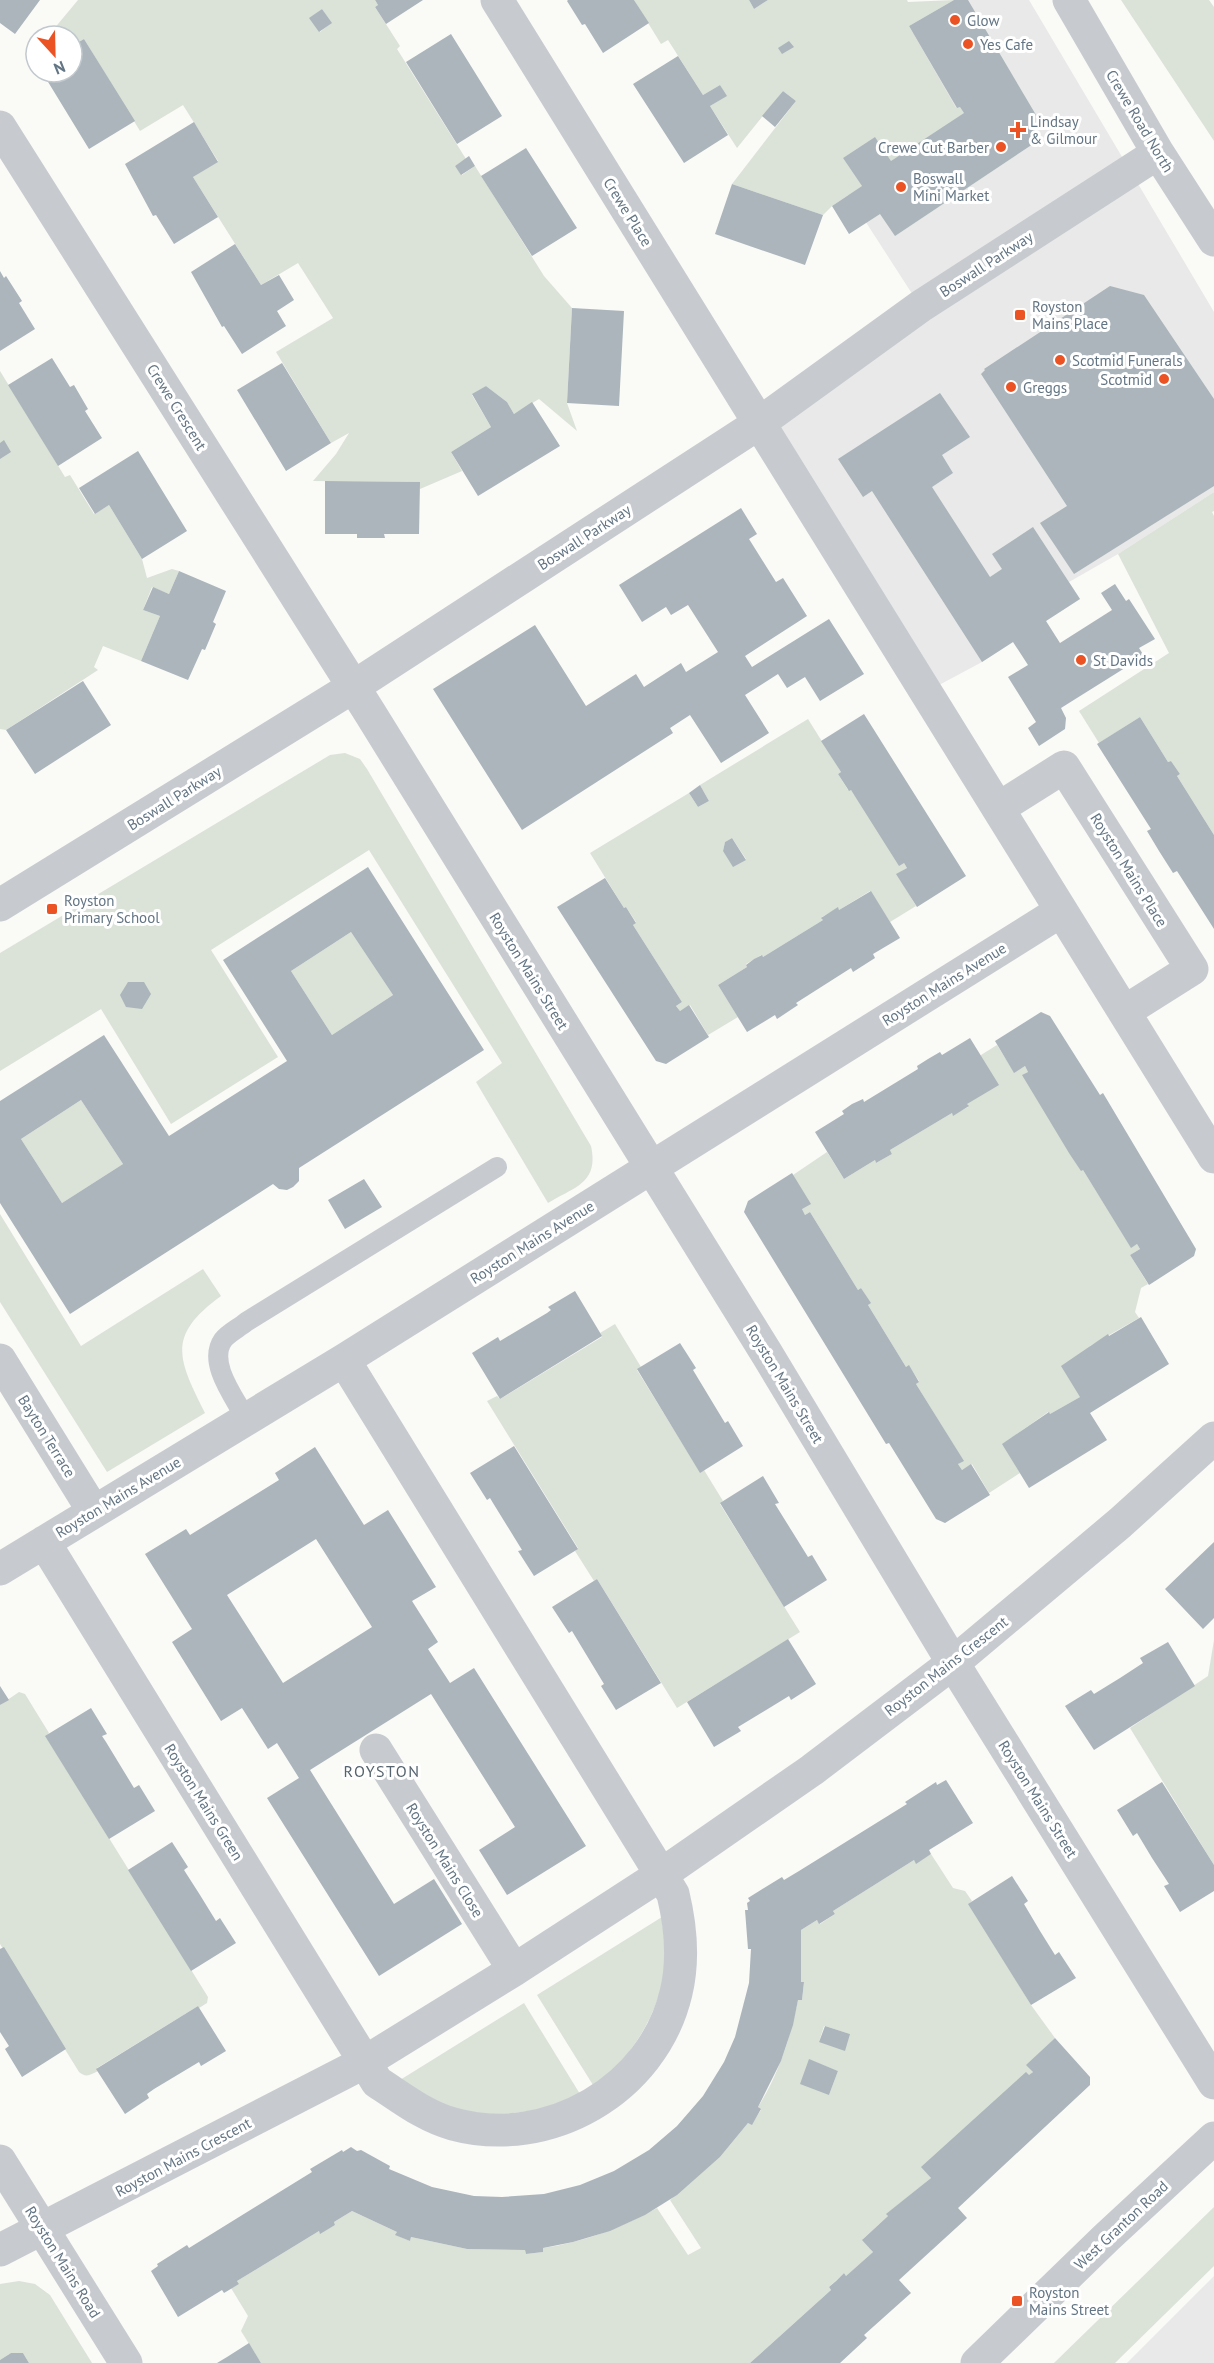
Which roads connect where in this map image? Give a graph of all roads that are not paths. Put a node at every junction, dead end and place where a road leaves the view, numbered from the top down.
1 (497, 0) edge
2 (1069, 0) edge
3 (0, 127) edge
4 (1158, 153) junction
5 (1214, 240) edge
6 (758, 424) junction
7 (353, 687) junction
8 (999, 808) junction
9 (0, 905) edge
10 (1061, 911) junction
11 (1124, 1012) junction
12 (1214, 1157) edge
13 (497, 1167) dead end
14 (651, 1167) junction
15 (0, 1360) edge
16 (344, 1360) junction
17 (246, 1419) junction
18 (1214, 1438) edge
19 (94, 1512) junction
20 (44, 1542) junction
21 (0, 1569) edge
22 (953, 1663) junction
23 (376, 1750) dead end
24 (662, 1874) junction
25 (514, 1971) junction
26 (365, 2062) junction
27 (1214, 2083) edge
28 (1214, 2138) edge
29 (0, 2161) edge
30 (43, 2230) junction
31 (0, 2250) edge
32 (126, 2363) edge
33 (977, 2363) edge

1 - 6 street, Crewe Place
2 - 4 street, Crewe Road North
3 - 7 street, Crewe Crescent
4 - 5 street, Crewe Road North
4 - 6 street, Boswall Parkway
6 - 7 street, Boswall Parkway
6 - 8 street
7 - 9 street, Boswall Parkway
7 - 14 street, Royston Mains Street
8 - 10 street
8 - 11 street, Royston Mains Place
10 - 11 street
10 - 14 street, Royston Mains Avenue
11 - 12 street
13 - 17 lane
14 - 16 street, Royston Mains Avenue
14 - 22 street, Royston Mains Street
15 - 19 street, Bayton Terrace
16 - 17 street, Royston Mains Avenue
16 - 24 street
17 - 19 street, Royston Mains Avenue
18 - 22 street, Royston Mains Crescent
19 - 20 street, Royston Mains Avenue
20 - 21 street, Royston Mains Avenue
20 - 26 street, Royston Mains Green
22 - 24 street, Royston Mains Crescent
22 - 27 street, Royston Mains Street
23 - 25 street, Royston Mains Close
24 - 25 street, Royston Mains Crescent
24 - 26 street
25 - 26 street, Royston Mains Crescent
26 - 30 street, Royston Mains Crescent
28 - 33 street, West Granton Road
29 - 30 street, Royston Mains Road
30 - 31 street, Royston Mains Crescent
30 - 32 street, Royston Mains Road

